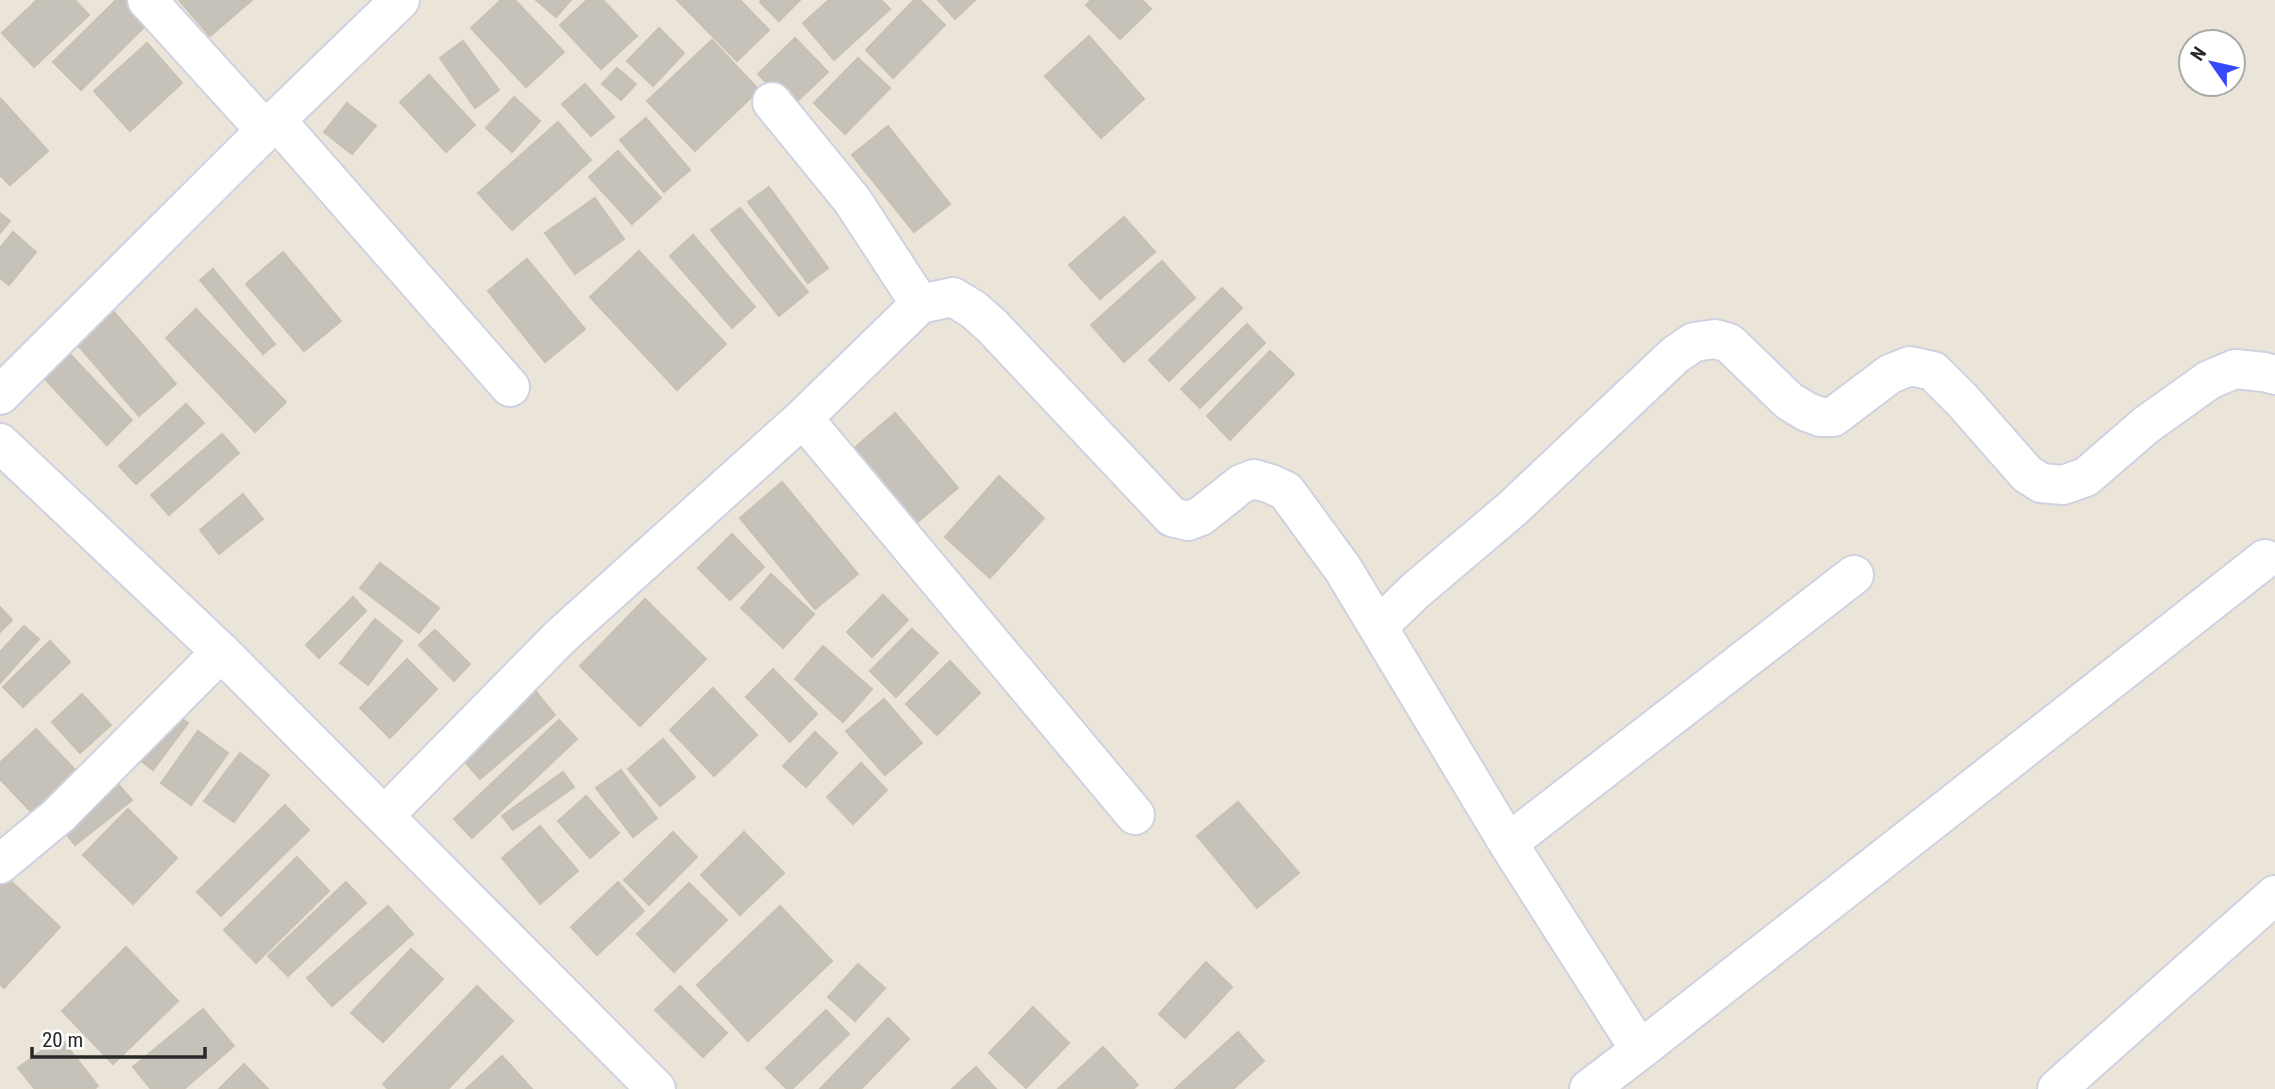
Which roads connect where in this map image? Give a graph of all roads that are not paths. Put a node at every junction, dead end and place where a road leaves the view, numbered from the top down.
1 (146, 0) edge
2 (400, 0) edge
3 (772, 102) dead end
4 (271, 125) junction
5 (920, 304) junction
6 (2275, 375) edge
7 (510, 387) dead end
8 (0, 395) edge
9 (803, 418) junction
10 (0, 443) edge
11 (2265, 559) dead end
12 (1854, 575) dead end
13 (1379, 626) junction
14 (222, 652) junction
15 (385, 815) junction
16 (1135, 815) dead end
17 (1508, 842) junction
18 (0, 864) edge
19 (2275, 895) edge
20 (1640, 1050) junction
21 (656, 1089) edge
22 (1589, 1089) edge
23 (2057, 1089) edge

1 - 4 street
2 - 4 street
3 - 5 street
4 - 7 street
4 - 8 street
5 - 9 street
5 - 13 street
6 - 13 street
9 - 15 street
9 - 16 street
10 - 14 street
11 - 20 street
12 - 17 street
13 - 17 street
14 - 15 street
14 - 18 street
15 - 21 street
17 - 20 street
19 - 23 street
20 - 22 street

